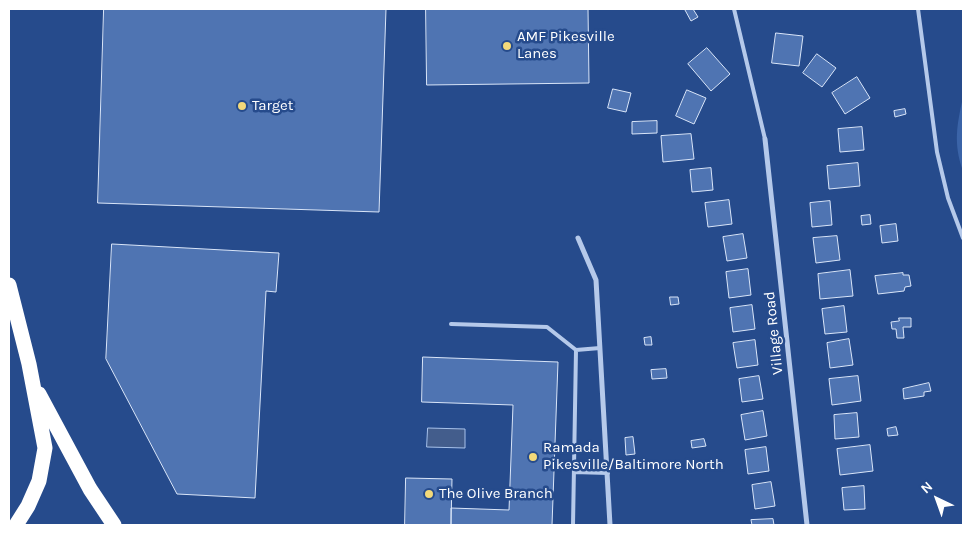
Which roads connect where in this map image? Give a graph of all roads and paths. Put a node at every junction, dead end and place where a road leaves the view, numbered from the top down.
1 (734, 9) edge
2 (918, 9) edge
3 (765, 139) joint
4 (578, 238) dead end
5 (963, 238) edge
6 (9, 284) edge
7 (451, 324) dead end
8 (600, 348) junction
9 (576, 350) junction
10 (33, 382) junction
11 (574, 472) junction
12 (608, 474) junction
13 (16, 525) edge
14 (114, 525) edge
15 (573, 525) edge
16 (610, 525) edge
17 (807, 525) edge

1 - 3 lane
2 - 5 lane
3 - 17 street, Village Road
4 - 8 street
6 - 10 highway
7 - 9 lane
8 - 9 lane
8 - 12 street
9 - 11 lane
10 - 13 highway
10 - 14 highway
11 - 12 lane
11 - 15 lane
12 - 16 street

